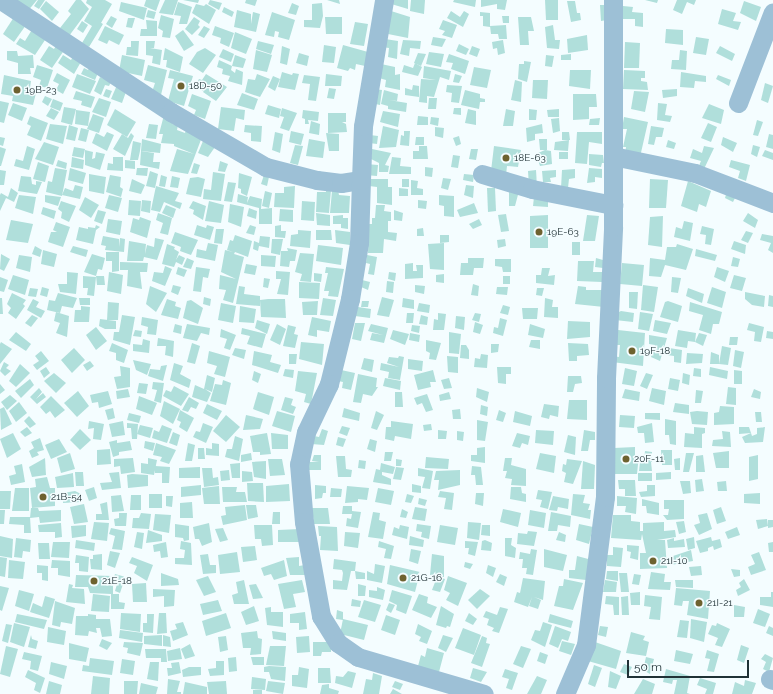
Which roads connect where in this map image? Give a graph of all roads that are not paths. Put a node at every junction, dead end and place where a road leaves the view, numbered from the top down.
1 (1, 0) edge
2 (384, 0) edge
3 (613, 0) edge
4 (773, 12) edge
5 (738, 103) dead end
6 (613, 156) junction
7 (482, 174) dead end
8 (361, 180) junction
9 (773, 203) edge
10 (613, 205) junction
11 (484, 694) edge
12 (565, 694) edge

1 - 8 street
2 - 8 street
3 - 6 street
4 - 5 street
6 - 9 street
6 - 10 street
7 - 10 street
8 - 11 street
10 - 12 street

